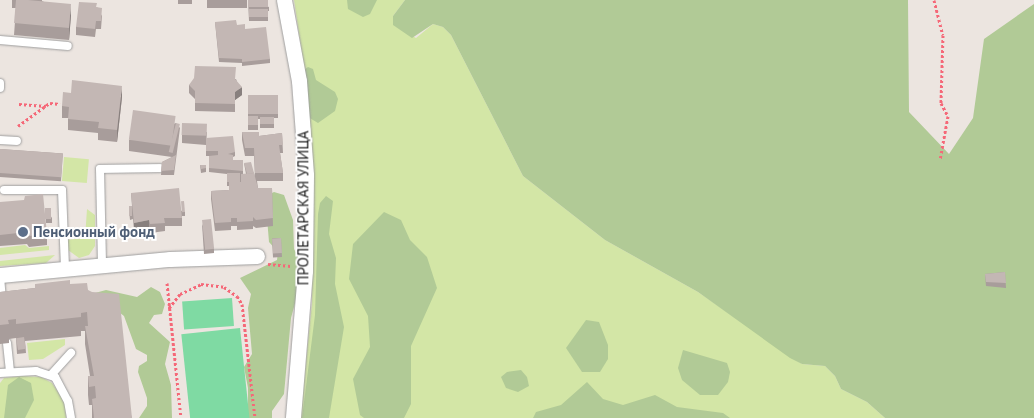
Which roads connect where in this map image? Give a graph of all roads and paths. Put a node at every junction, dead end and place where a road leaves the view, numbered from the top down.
1 (284, 0) edge
2 (934, 0) edge
3 (0, 40) edge
4 (68, 46) dead end
5 (0, 83) edge
6 (0, 88) edge
7 (19, 104) dead end
8 (60, 104) edge
9 (46, 106) junction
10 (18, 126) dead end
11 (0, 140) edge
12 (17, 141) dead end
13 (940, 160) dead end
14 (160, 168) edge
15 (4, 190) dead end
16 (257, 256) dead end
17 (102, 264) junction
18 (65, 268) junction
19 (0, 276) edge
20 (167, 283) dead end
21 (169, 308) junction
22 (3, 310) edge
23 (7, 343) edge
24 (71, 353) dead end
25 (10, 372) junction
26 (0, 374) edge
27 (51, 375) junction
28 (71, 418) edge
29 (182, 418) edge
30 (255, 418) edge
31 (293, 418) edge

1 - 31 street, ПРОЛЕТАРСКАЯ УЛИЦА
2 - 13 path
3 - 4 lane
5 - 6 lane
7 - 9 path
8 - 9 path
9 - 10 path
11 - 12 lane
14 - 17 lane
15 - 18 lane
16 - 17 street
17 - 18 street
18 - 19 street
19 - 22 lane
20 - 21 path
21 - 29 path
21 - 30 path
23 - 25 lane
24 - 27 lane
25 - 26 lane
25 - 27 lane
27 - 28 lane

